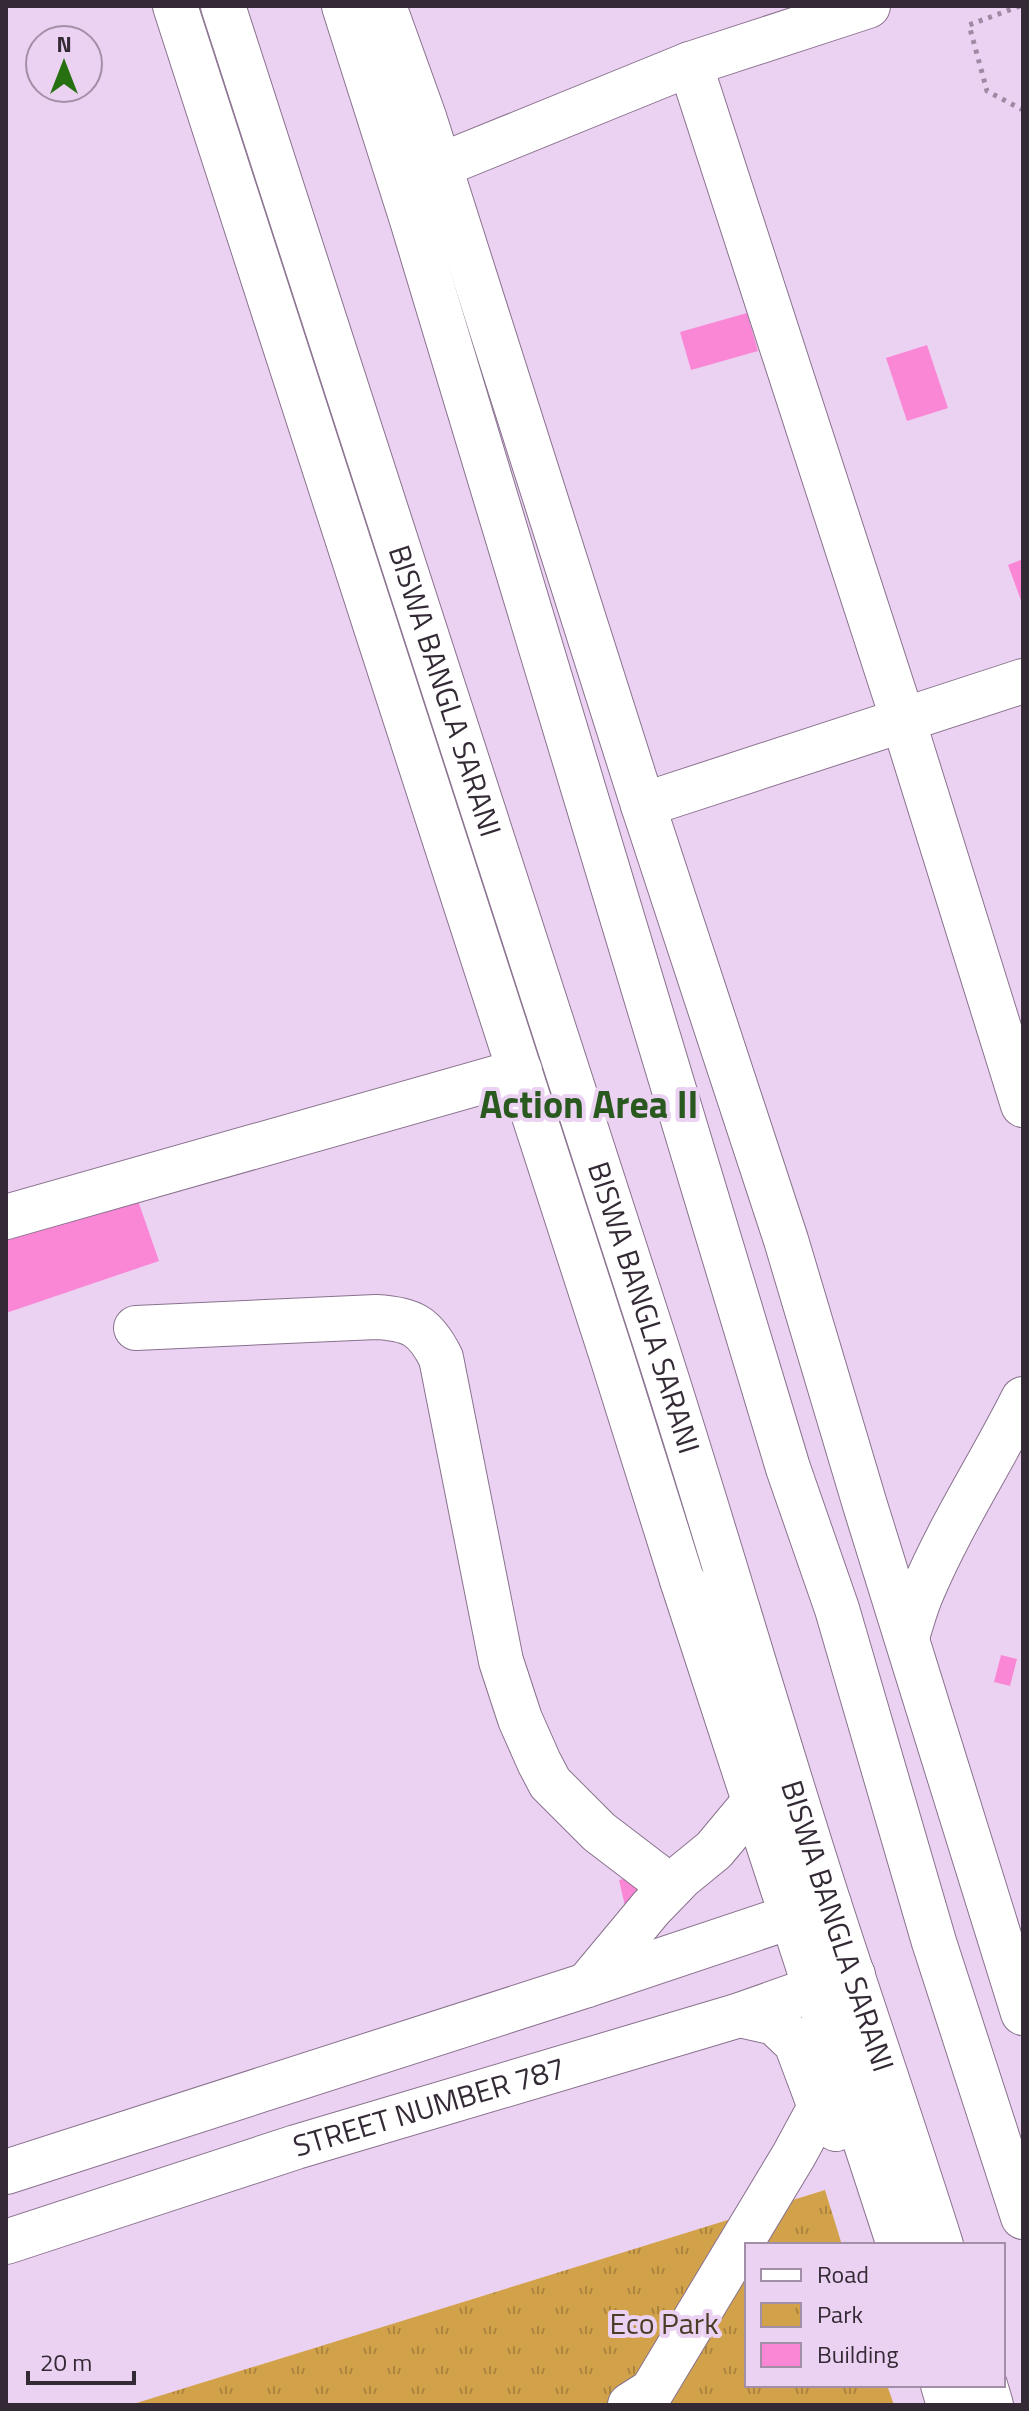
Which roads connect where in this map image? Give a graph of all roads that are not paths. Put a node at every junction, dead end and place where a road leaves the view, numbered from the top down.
1 (175, 6) edge
2 (223, 6) edge
3 (344, 6) edge
4 (384, 6) edge
5 (868, 6) edge
6 (752, 24) edge
7 (690, 64) junction
8 (439, 166) junction
9 (1023, 681) edge
10 (903, 720) junction
11 (643, 805) junction
12 (520, 1071) junction
13 (1023, 1105) edge
14 (6, 1217) edge
15 (136, 1328) dead end
16 (655, 1342) junction
17 (612, 1357) junction
18 (1023, 1399) edge
19 (1012, 1446) edge
20 (682, 1580) junction
21 (738, 1611) junction
22 (907, 1637) junction
23 (754, 1802) junction
24 (671, 1887) junction
25 (810, 1910) junction
26 (834, 1981) junction
27 (587, 1985) junction
28 (1023, 2013) edge
29 (740, 2015) junction
30 (272, 2086) junction
31 (820, 2107) junction
32 (296, 2147) junction
33 (6, 2172) edge
34 (883, 2196) junction
35 (1023, 2217) edge
36 (6, 2242) edge
37 (898, 2243) edge
38 (940, 2243) edge
39 (630, 2405) edge

1 - 12 street
2 - 16 street, BISWA BANGLA SARANI
3 - 35 street
4 - 8 street
5 - 6 street
6 - 7 street
7 - 8 street
7 - 10 street
8 - 11 street
9 - 10 street
10 - 11 street
10 - 13 street
11 - 22 street
12 - 14 street
12 - 17 street
15 - 24 street
16 - 17 street
16 - 21 street, BISWA BANGLA SARANI
17 - 20 street
18 - 19 street
19 - 22 street
20 - 21 street
20 - 23 street
21 - 25 street, BISWA BANGLA SARANI
22 - 28 street
23 - 24 street
23 - 25 street
24 - 27 street
25 - 26 street, BISWA BANGLA SARANI
25 - 27 street
26 - 29 street, STREET NUMBER 787
26 - 34 street
26 - 38 street, BISWA BANGLA SARANI
27 - 30 street
29 - 31 street
29 - 32 street, STREET NUMBER 787
30 - 32 street
30 - 33 street
31 - 34 street
31 - 39 street
32 - 36 street, STREET NUMBER 787
34 - 37 street

